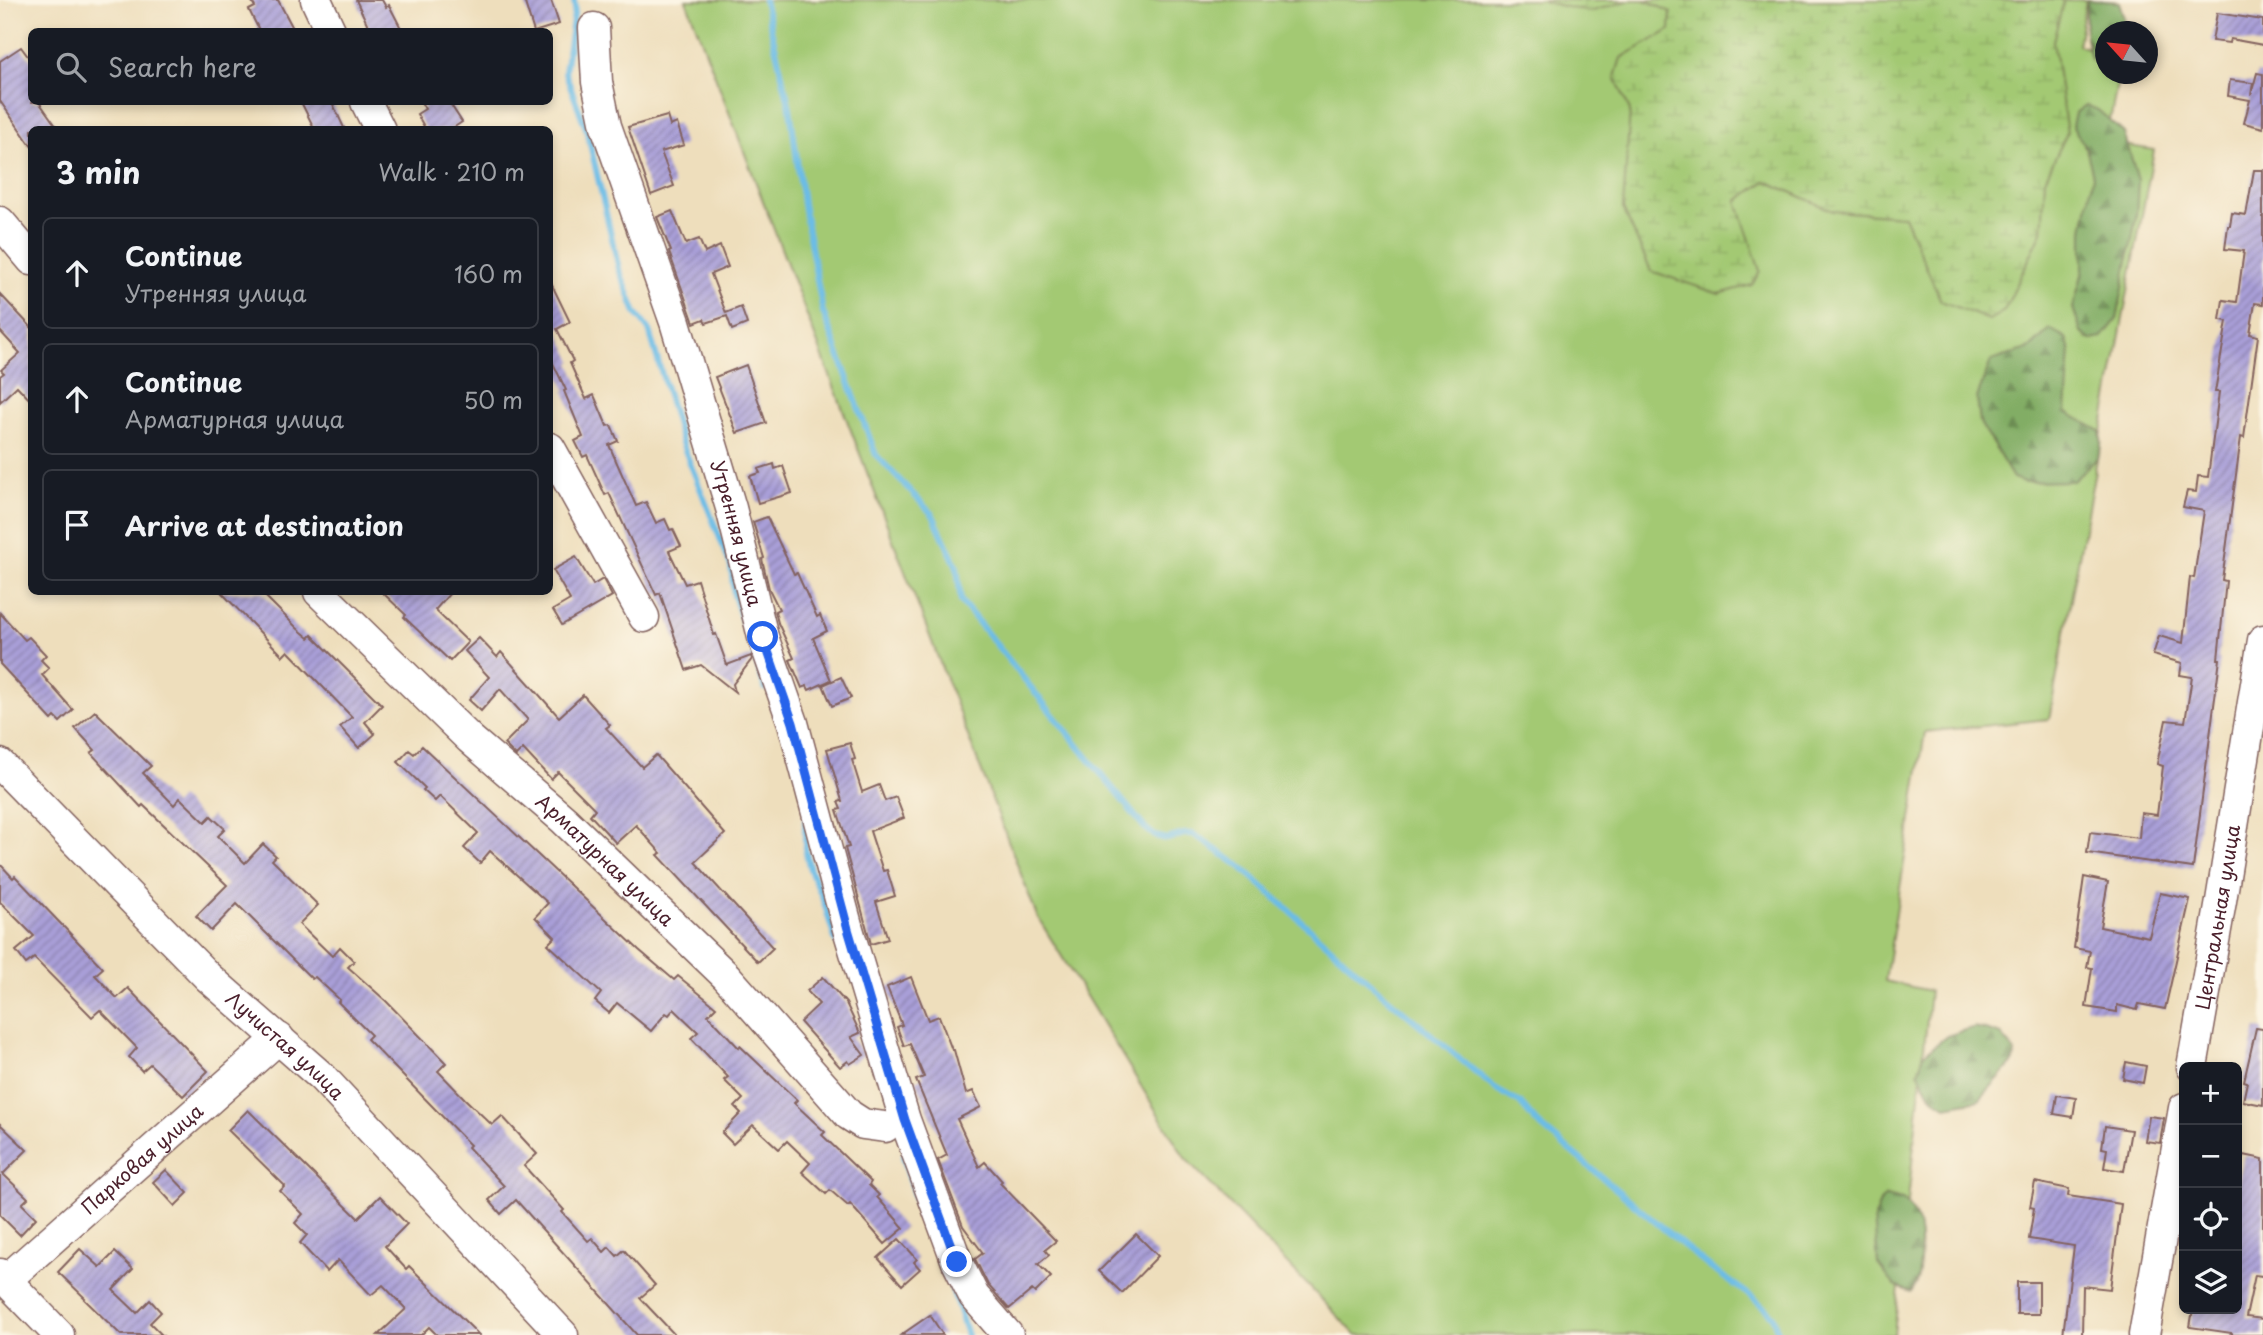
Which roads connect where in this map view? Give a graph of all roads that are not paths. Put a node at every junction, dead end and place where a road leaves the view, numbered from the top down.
1 (316, 0) edge
2 (329, 28) edge
3 (594, 28) dead end
4 (368, 105) edge
5 (378, 126) edge
6 (0, 222) edge
7 (28, 255) edge
8 (553, 453) edge
9 (322, 595) edge
10 (644, 617) dead end
11 (2263, 640) edge
12 (0, 764) edge
13 (279, 1038) junction
14 (2193, 1062) edge
15 (896, 1123) junction
16 (2181, 1125) edge
17 (5, 1287) edge
18 (59, 1335) edge
19 (563, 1335) edge
20 (1008, 1335) edge
21 (2144, 1335) edge

1 - 2 street
3 - 15 street, Утренняя улица
4 - 5 street
6 - 7 street
8 - 10 street
9 - 15 street, Арматурная улица
11 - 14 street, Центральная улица
12 - 13 street, Лучистая улица
13 - 17 street, Парковая улица
13 - 19 street, Лучистая улица
15 - 20 street
16 - 21 street
17 - 18 street

